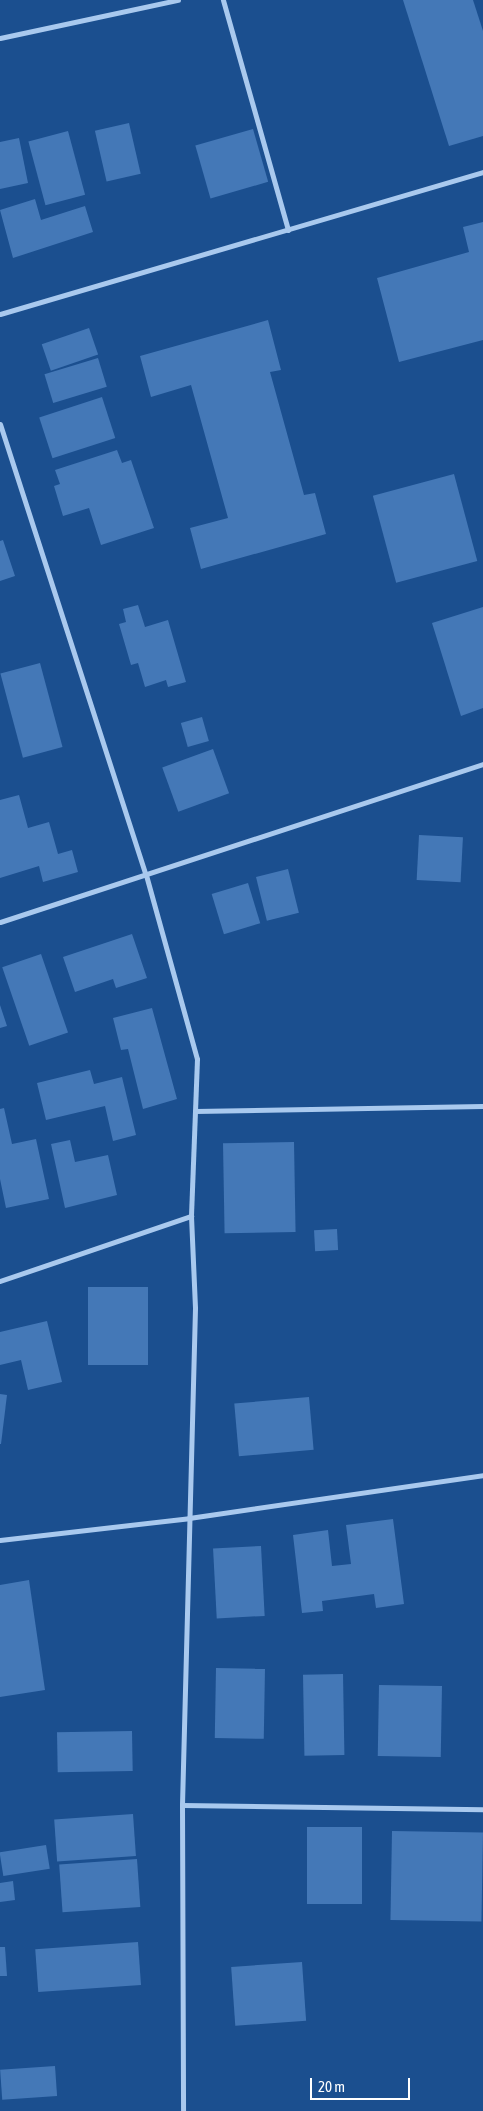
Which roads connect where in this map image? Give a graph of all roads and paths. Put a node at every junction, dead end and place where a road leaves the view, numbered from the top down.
1 (178, 0) edge
2 (223, 0) edge
3 (0, 38) edge
4 (483, 172) edge
5 (288, 230) junction
6 (0, 314) edge
7 (0, 424) edge
8 (483, 764) edge
9 (146, 874) junction
10 (0, 922) edge
11 (483, 1106) edge
12 (195, 1111) junction
13 (190, 1216) junction
14 (0, 1281) edge
15 (483, 1475) edge
16 (189, 1518) junction
17 (0, 1540) edge
18 (182, 1805) junction
19 (483, 1809) edge
20 (183, 2111) edge

1 - 3 street
2 - 5 street
4 - 5 street
5 - 6 street
7 - 9 street
8 - 9 street
9 - 10 street
9 - 12 street
11 - 12 street
12 - 13 street
13 - 14 street
13 - 16 street
15 - 16 street
16 - 17 street
16 - 18 street
18 - 19 street
18 - 20 street

